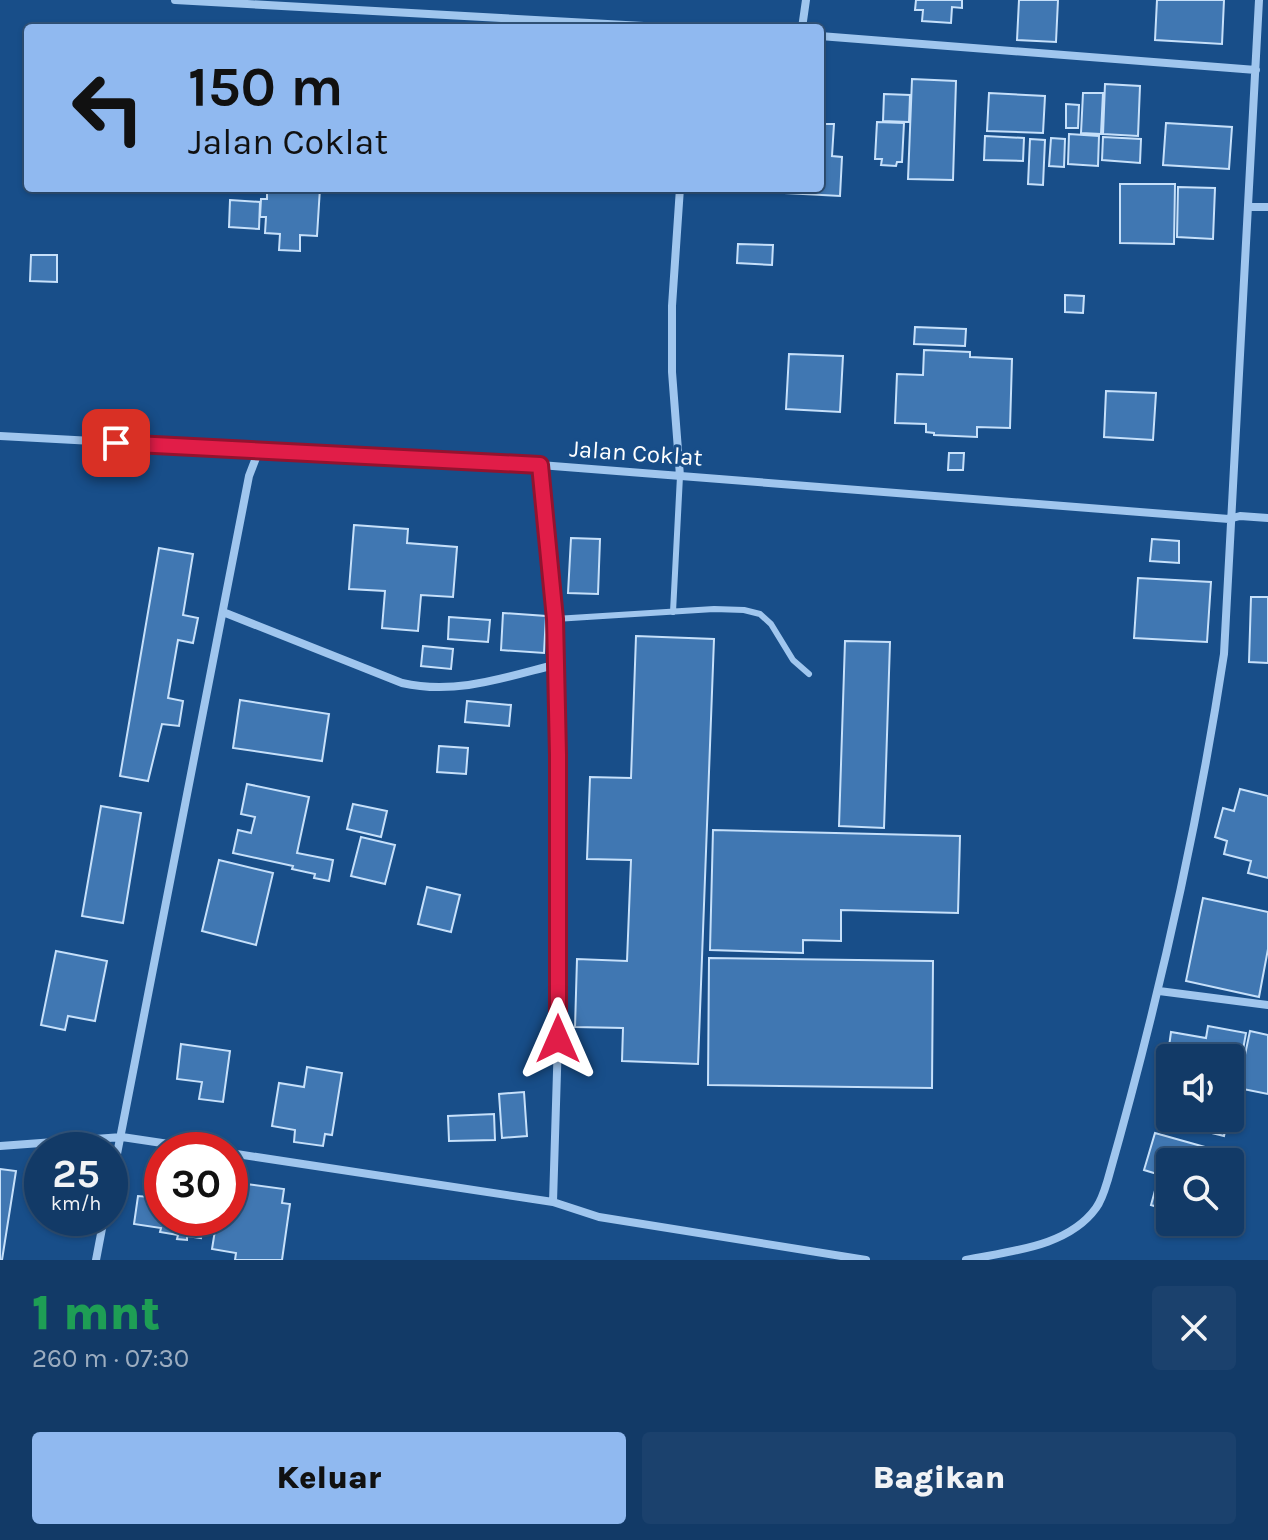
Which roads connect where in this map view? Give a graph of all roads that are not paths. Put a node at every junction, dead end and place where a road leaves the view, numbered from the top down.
1 (175, 0) edge
2 (806, 0) edge
3 (1259, 0) edge
4 (608, 24) edge
5 (803, 24) edge
6 (824, 36) edge
7 (1256, 70) junction
8 (680, 192) edge
9 (1249, 207) junction
10 (1268, 207) edge
11 (0, 436) edge
12 (259, 450) junction
13 (540, 465) junction
14 (680, 476) junction
15 (1268, 518) edge
16 (1229, 519) junction
17 (223, 612) junction
18 (673, 612) junction
19 (555, 619) junction
20 (554, 665) junction
21 (809, 674) dead end
22 (1159, 991) junction
23 (1268, 1005) edge
24 (123, 1132) edge
25 (24, 1144) edge
26 (0, 1146) edge
27 (248, 1156) edge
28 (553, 1202) junction
29 (101, 1236) edge
30 (96, 1260) edge
31 (866, 1260) edge
32 (966, 1260) edge

1 - 4 street
2 - 5 street
3 - 7 street
6 - 7 street
7 - 9 street
8 - 14 street
9 - 10 street
9 - 16 street
11 - 12 street, Jalan Coklat
12 - 13 street, Jalan Coklat
12 - 17 street
13 - 14 street, Jalan Coklat
13 - 19 street
14 - 16 street, Jalan Coklat
14 - 18 lane
15 - 16 street, Jalan Coklat
16 - 22 street
17 - 20 street
17 - 24 street
18 - 19 lane
18 - 21 lane
19 - 20 street
20 - 28 street
22 - 23 street
22 - 32 street
25 - 26 street
27 - 28 street
28 - 31 street
29 - 30 street

